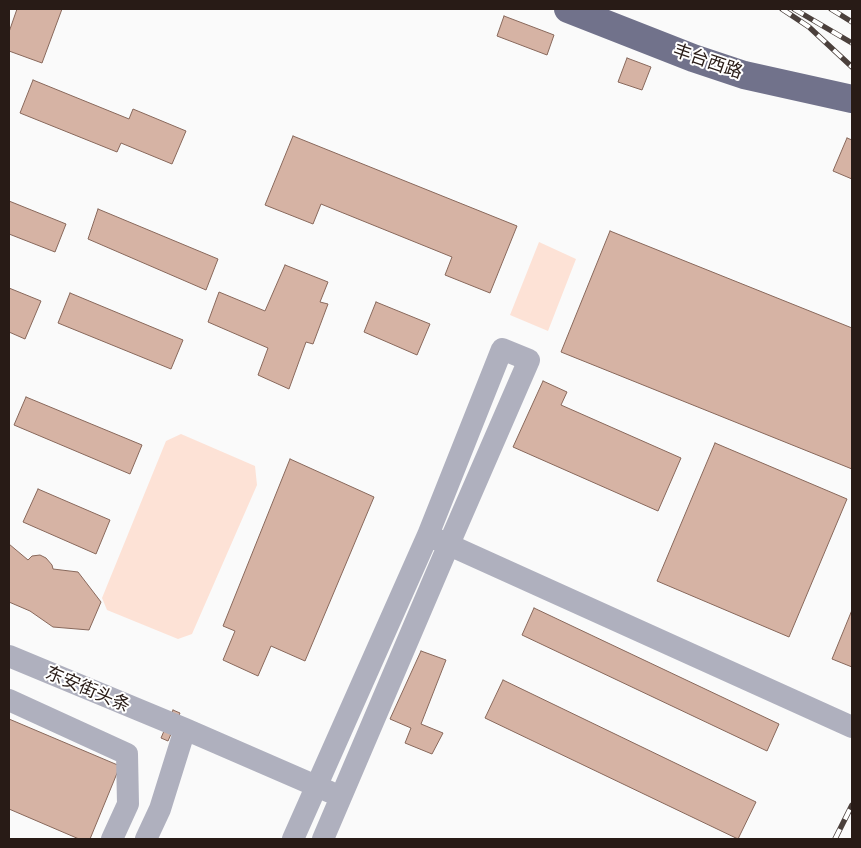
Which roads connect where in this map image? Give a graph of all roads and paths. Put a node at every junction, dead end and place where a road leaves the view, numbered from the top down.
1 (568, 9) edge
2 (852, 100) edge
3 (428, 535) junction
4 (449, 544) junction
5 (10, 661) edge
6 (9, 700) edge
7 (176, 725) junction
8 (852, 727) edge
9 (317, 786) junction
10 (341, 797) junction
11 (112, 839) edge
12 (146, 839) edge
13 (293, 839) edge
14 (323, 839) edge

1 - 2 main road, 丰台西路
3 - 4 street
3 - 4 street
3 - 9 street
4 - 8 street
4 - 10 street
5 - 7 street, 东安街头条
6 - 11 street
7 - 9 street, 东安街头条
7 - 12 street
9 - 10 street, 东安街头条
9 - 13 street
10 - 14 street

